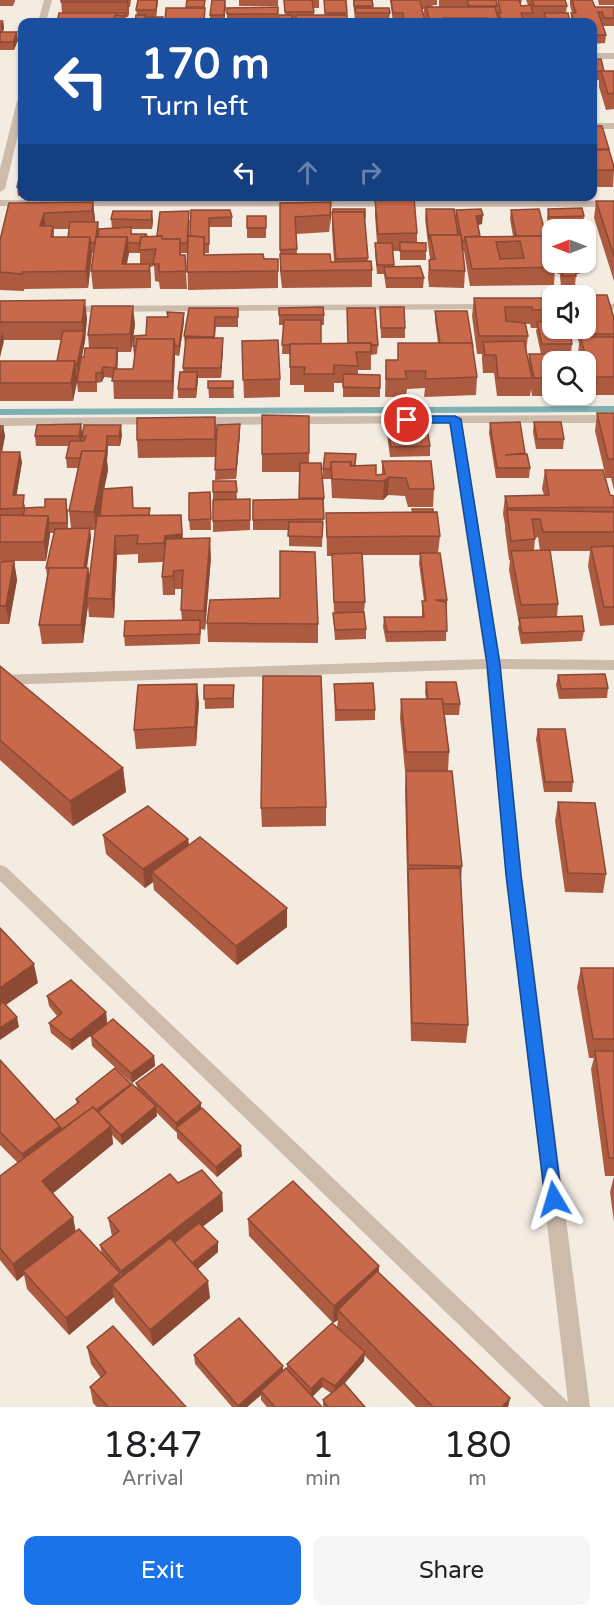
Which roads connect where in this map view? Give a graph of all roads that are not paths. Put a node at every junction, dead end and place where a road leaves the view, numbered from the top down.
1 (48, 0) edge
2 (43, 18) edge
3 (597, 56) edge
4 (614, 56) edge
5 (597, 126) edge
6 (614, 126) edge
7 (18, 131) edge
8 (0, 189) edge
9 (0, 202) edge
10 (614, 204) edge
11 (505, 307) edge
12 (596, 307) edge
13 (614, 307) edge
14 (59, 309) edge
15 (614, 418) edge
16 (455, 419) junction
17 (0, 422) edge
18 (494, 664) junction
19 (614, 665) edge
20 (0, 680) edge
21 (0, 871) edge
22 (559, 1407) edge
23 (579, 1407) edge

1 - 2 street
3 - 4 street
5 - 6 street
7 - 8 street
9 - 10 street
11 - 14 street
12 - 13 street
15 - 16 street
16 - 17 street
16 - 18 street
18 - 19 street
18 - 20 street
18 - 23 street
21 - 22 street

